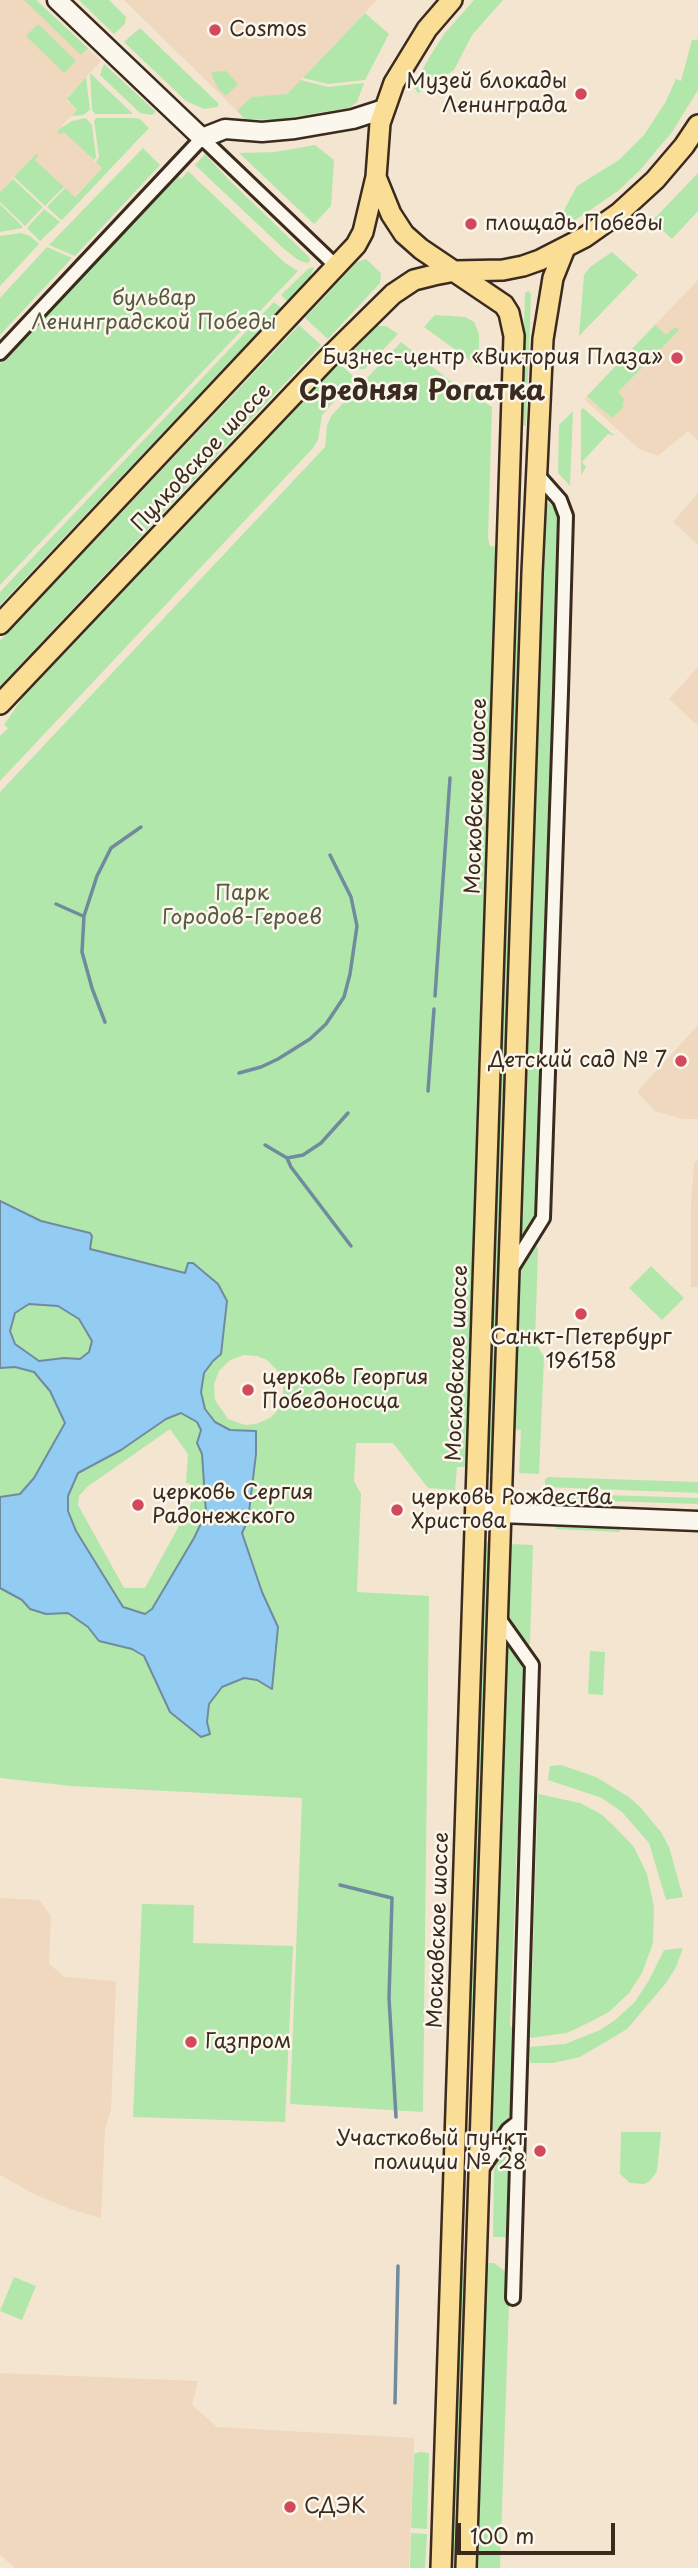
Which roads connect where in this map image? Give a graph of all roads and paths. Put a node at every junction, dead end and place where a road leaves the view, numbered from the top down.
1 (57, 0) edge
2 (452, 0) edge
3 (384, 109) junction
4 (698, 125) edge
5 (202, 138) junction
6 (691, 143) edge
7 (376, 177) junction
8 (565, 248) junction
9 (337, 267) junction
10 (455, 271) junction
11 (0, 353) edge
12 (536, 473) junction
13 (507, 573) junction
14 (532, 573) junction
15 (0, 625) edge
16 (0, 704) edge
17 (508, 1274) junction
18 (476, 1505) junction
19 (501, 1508) junction
20 (698, 1510) edge
21 (698, 1521) edge
22 (497, 1615) junction
23 (519, 2122) junction
24 (480, 2172) junction
25 (513, 2298) dead end
26 (441, 2568) edge
27 (466, 2568) edge

1 - 5 main road
2 - 3 main road
3 - 5 main road
3 - 7 main road
4 - 6 main road
5 - 9 street
5 - 11 street
6 - 8 main road
7 - 9 main road, Пулковское шоссе
7 - 10 main road
8 - 10 main road
8 - 12 main road
9 - 15 main road, Пулковское шоссе
10 - 13 main road, Московское шоссе
10 - 16 main road, Пулковское шоссе
12 - 14 main road
12 - 17 street
13 - 14 main road
13 - 18 main road, Московское шоссе
14 - 17 main road
17 - 19 main road
18 - 19 main road
18 - 26 main road, Московское шоссе
19 - 20 main road
19 - 21 main road
19 - 22 main road
22 - 23 street
22 - 24 main road
23 - 24 street
23 - 25 street
24 - 27 main road

